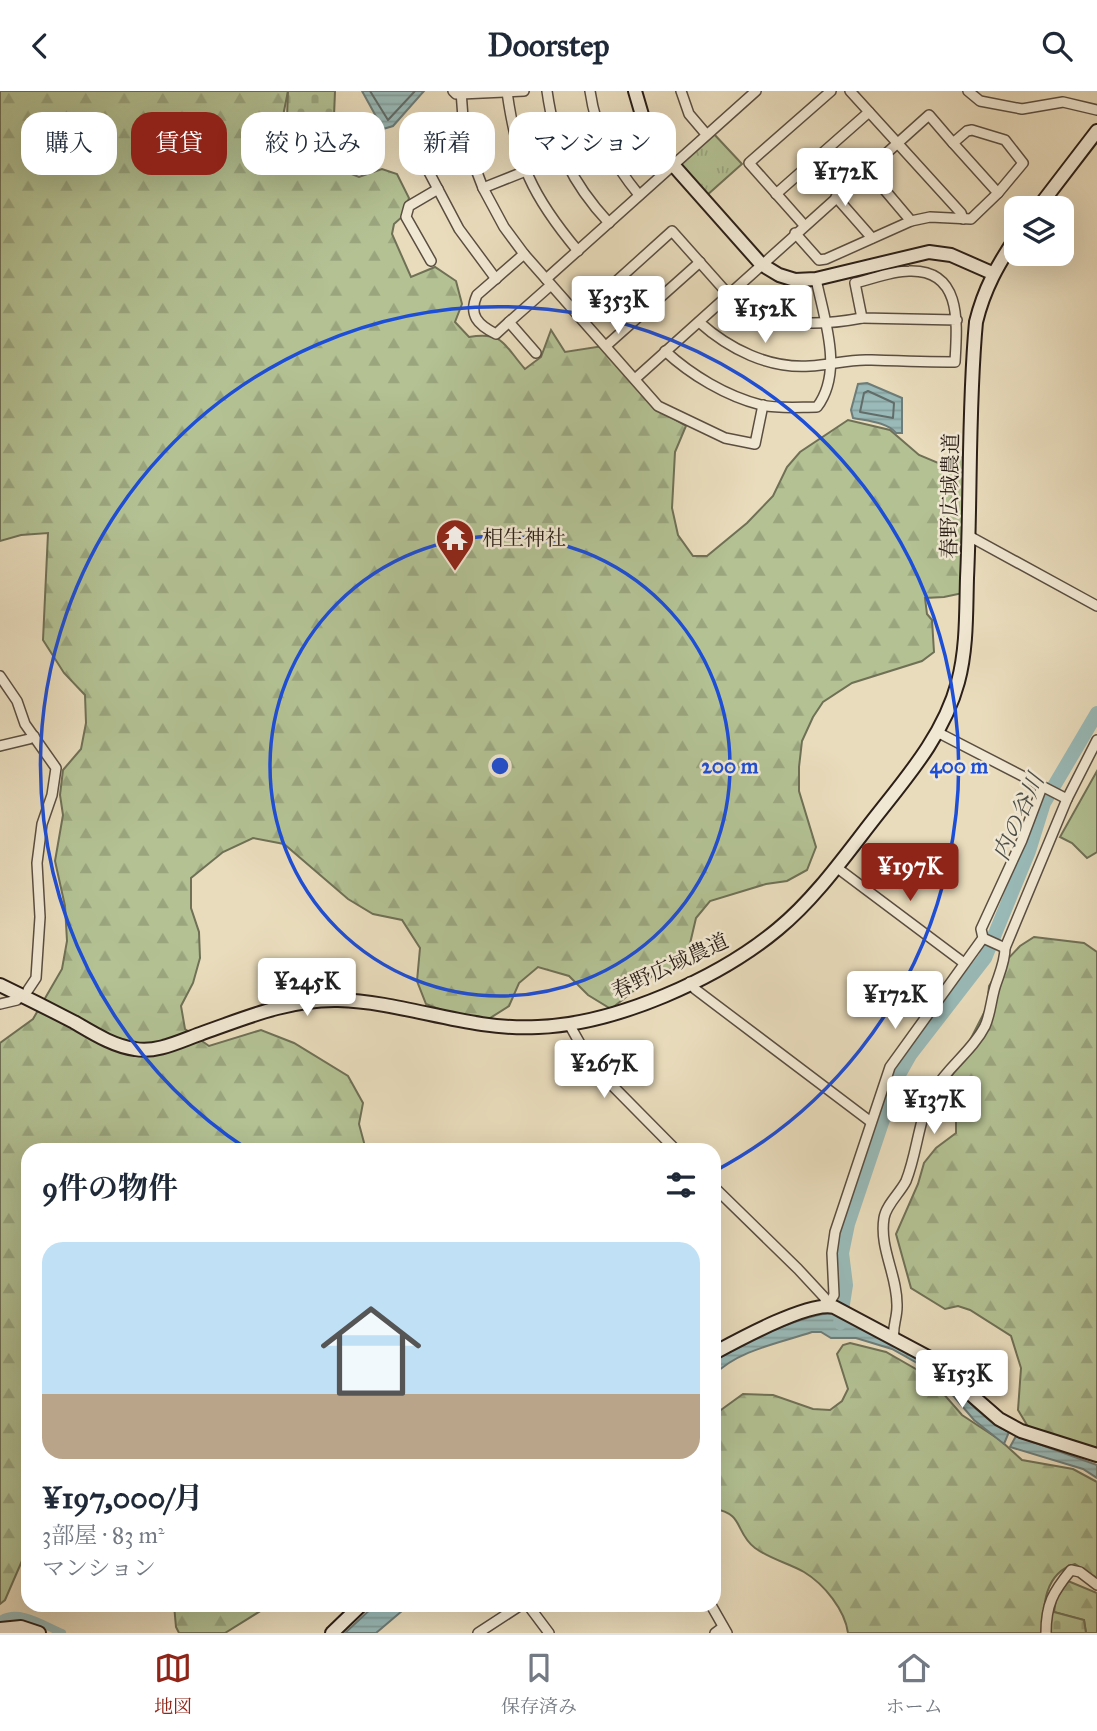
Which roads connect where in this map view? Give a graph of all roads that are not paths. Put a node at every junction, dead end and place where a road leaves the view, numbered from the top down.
1 (524, 91) edge
2 (547, 91) edge
3 (590, 91) edge
4 (635, 91) edge
5 (681, 91) edge
6 (756, 91) edge
7 (831, 91) edge
8 (850, 91) edge
9 (968, 91) edge
10 (1072, 91) edge
11 (458, 92) edge
12 (507, 92) edge
13 (1072, 103) junction
14 (1097, 110) edge
15 (462, 112) edge
16 (510, 112) edge
17 (550, 112) edge
18 (595, 112) edge
19 (641, 112) edge
20 (869, 112) junction
21 (1097, 131) edge
22 (706, 134) junction
23 (897, 142) junction
24 (953, 143) junction
25 (676, 162) edge
26 (676, 168) edge
27 (867, 169) junction
28 (431, 175) edge
29 (478, 175) edge
30 (515, 175) edge
31 (527, 175) edge
32 (572, 175) edge
33 (622, 175) edge
34 (662, 175) edge
35 (483, 188) junction
36 (438, 189) junction
37 (998, 193) junction
38 (776, 194) junction
39 (639, 195) junction
40 (1047, 196) edge
41 (836, 197) junction
42 (963, 219) junction
43 (911, 221) junction
44 (609, 223) junction
45 (804, 225) junction
46 (795, 233) junction
47 (872, 239) junction
48 (578, 251) junction
49 (524, 254) junction
50 (1004, 256) edge
51 (431, 261) dead end
52 (700, 263) junction
53 (761, 264) junction
54 (992, 274) junction
55 (496, 279) junction
56 (816, 279) junction
57 (549, 282) junction
58 (728, 294) junction
59 (579, 315) junction
60 (862, 318) junction
61 (957, 320) junction
62 (509, 322) junction
63 (699, 322) junction
64 (825, 323) junction
65 (607, 345) junction
66 (665, 351) junction
67 (536, 353) dead end
68 (832, 364) junction
69 (635, 379) junction
70 (763, 405) junction
71 (969, 536) junction
72 (1097, 607) edge
73 (0, 676) edge
74 (937, 732) junction
75 (34, 736) junction
76 (1097, 740) edge
77 (0, 746) edge
78 (1043, 787) junction
79 (1064, 798) junction
80 (836, 867) junction
81 (985, 939) junction
82 (1003, 947) junction
83 (964, 964) junction
84 (690, 982) junction
85 (0, 985) edge
86 (28, 990) dead end
87 (17, 1000) dead end
88 (0, 1004) edge
89 (569, 1024) junction
90 (871, 1122) junction
91 (669, 1143) edge
92 (721, 1194) edge
93 (831, 1306) junction
94 (894, 1339) junction
95 (721, 1350) edge
96 (1097, 1455) edge
97 (1097, 1585) edge
98 (354, 1612) edge
99 (510, 1612) edge
100 (533, 1612) edge
101 (715, 1612) edge
102 (0, 1629) edge
103 (725, 1630) edge
104 (39, 1633) edge
105 (332, 1633) edge
106 (478, 1633) edge
107 (549, 1633) edge
108 (715, 1633) edge
109 (1046, 1633) edge

1 - 12 street
2 - 17 street
3 - 18 street
4 - 19 street
5 - 22 street
6 - 22 street
7 - 38 street
8 - 20 street
9 - 13 street
10 - 13 street
11 - 12 street
11 - 15 street
12 - 16 street
13 - 14 street
20 - 23 street
20 - 38 street
21 - 40 street
22 - 25 street
23 - 24 street
23 - 27 street
23 - 42 street
24 - 37 street
24 - 37 street
26 - 53 street
27 - 41 street
27 - 43 street
28 - 36 street
29 - 35 street
30 - 35 street
31 - 48 street
32 - 44 street
33 - 39 street
34 - 39 street
35 - 49 street
36 - 51 street
36 - 55 street
37 - 42 street
38 - 45 street
39 - 44 street
41 - 45 street
41 - 47 street
42 - 43 street
43 - 47 street
44 - 48 street
45 - 46 street
46 - 47 street
46 - 53 street
48 - 57 street
49 - 55 street
49 - 57 street
50 - 54 street, 春野広域農道
52 - 58 street
52 - 59 street
52 - 65 street
53 - 56 street
53 - 58 street
54 - 56 street
54 - 71 street, 春野広域農道
55 - 62 street
56 - 64 street
57 - 59 street
57 - 62 street
58 - 63 street
58 - 64 street
59 - 65 street
60 - 61 street
60 - 61 street
60 - 64 street
61 - 68 street
62 - 67 street
63 - 66 street
63 - 68 street
64 - 68 street
65 - 69 street
66 - 69 street
66 - 70 street
68 - 70 street
69 - 70 street
71 - 72 street
71 - 74 street, 春野広域農道
73 - 75 street
74 - 78 street
74 - 80 street, 春野広域農道
75 - 77 street
75 - 86 street
76 - 79 street
78 - 79 street
78 - 81 street
79 - 82 street
80 - 83 street
80 - 84 street, 春野広域農道
81 - 82 street
81 - 83 street
82 - 94 street
83 - 90 street
84 - 89 street, 春野広域農道
84 - 90 street
85 - 89 street, 春野広域農道
87 - 88 street
89 - 91 street
90 - 93 street
92 - 93 street
93 - 94 street
93 - 95 street
94 - 96 street
97 - 109 street
98 - 105 street
99 - 106 street
100 - 107 street
101 - 103 street
102 - 104 street
103 - 108 street

